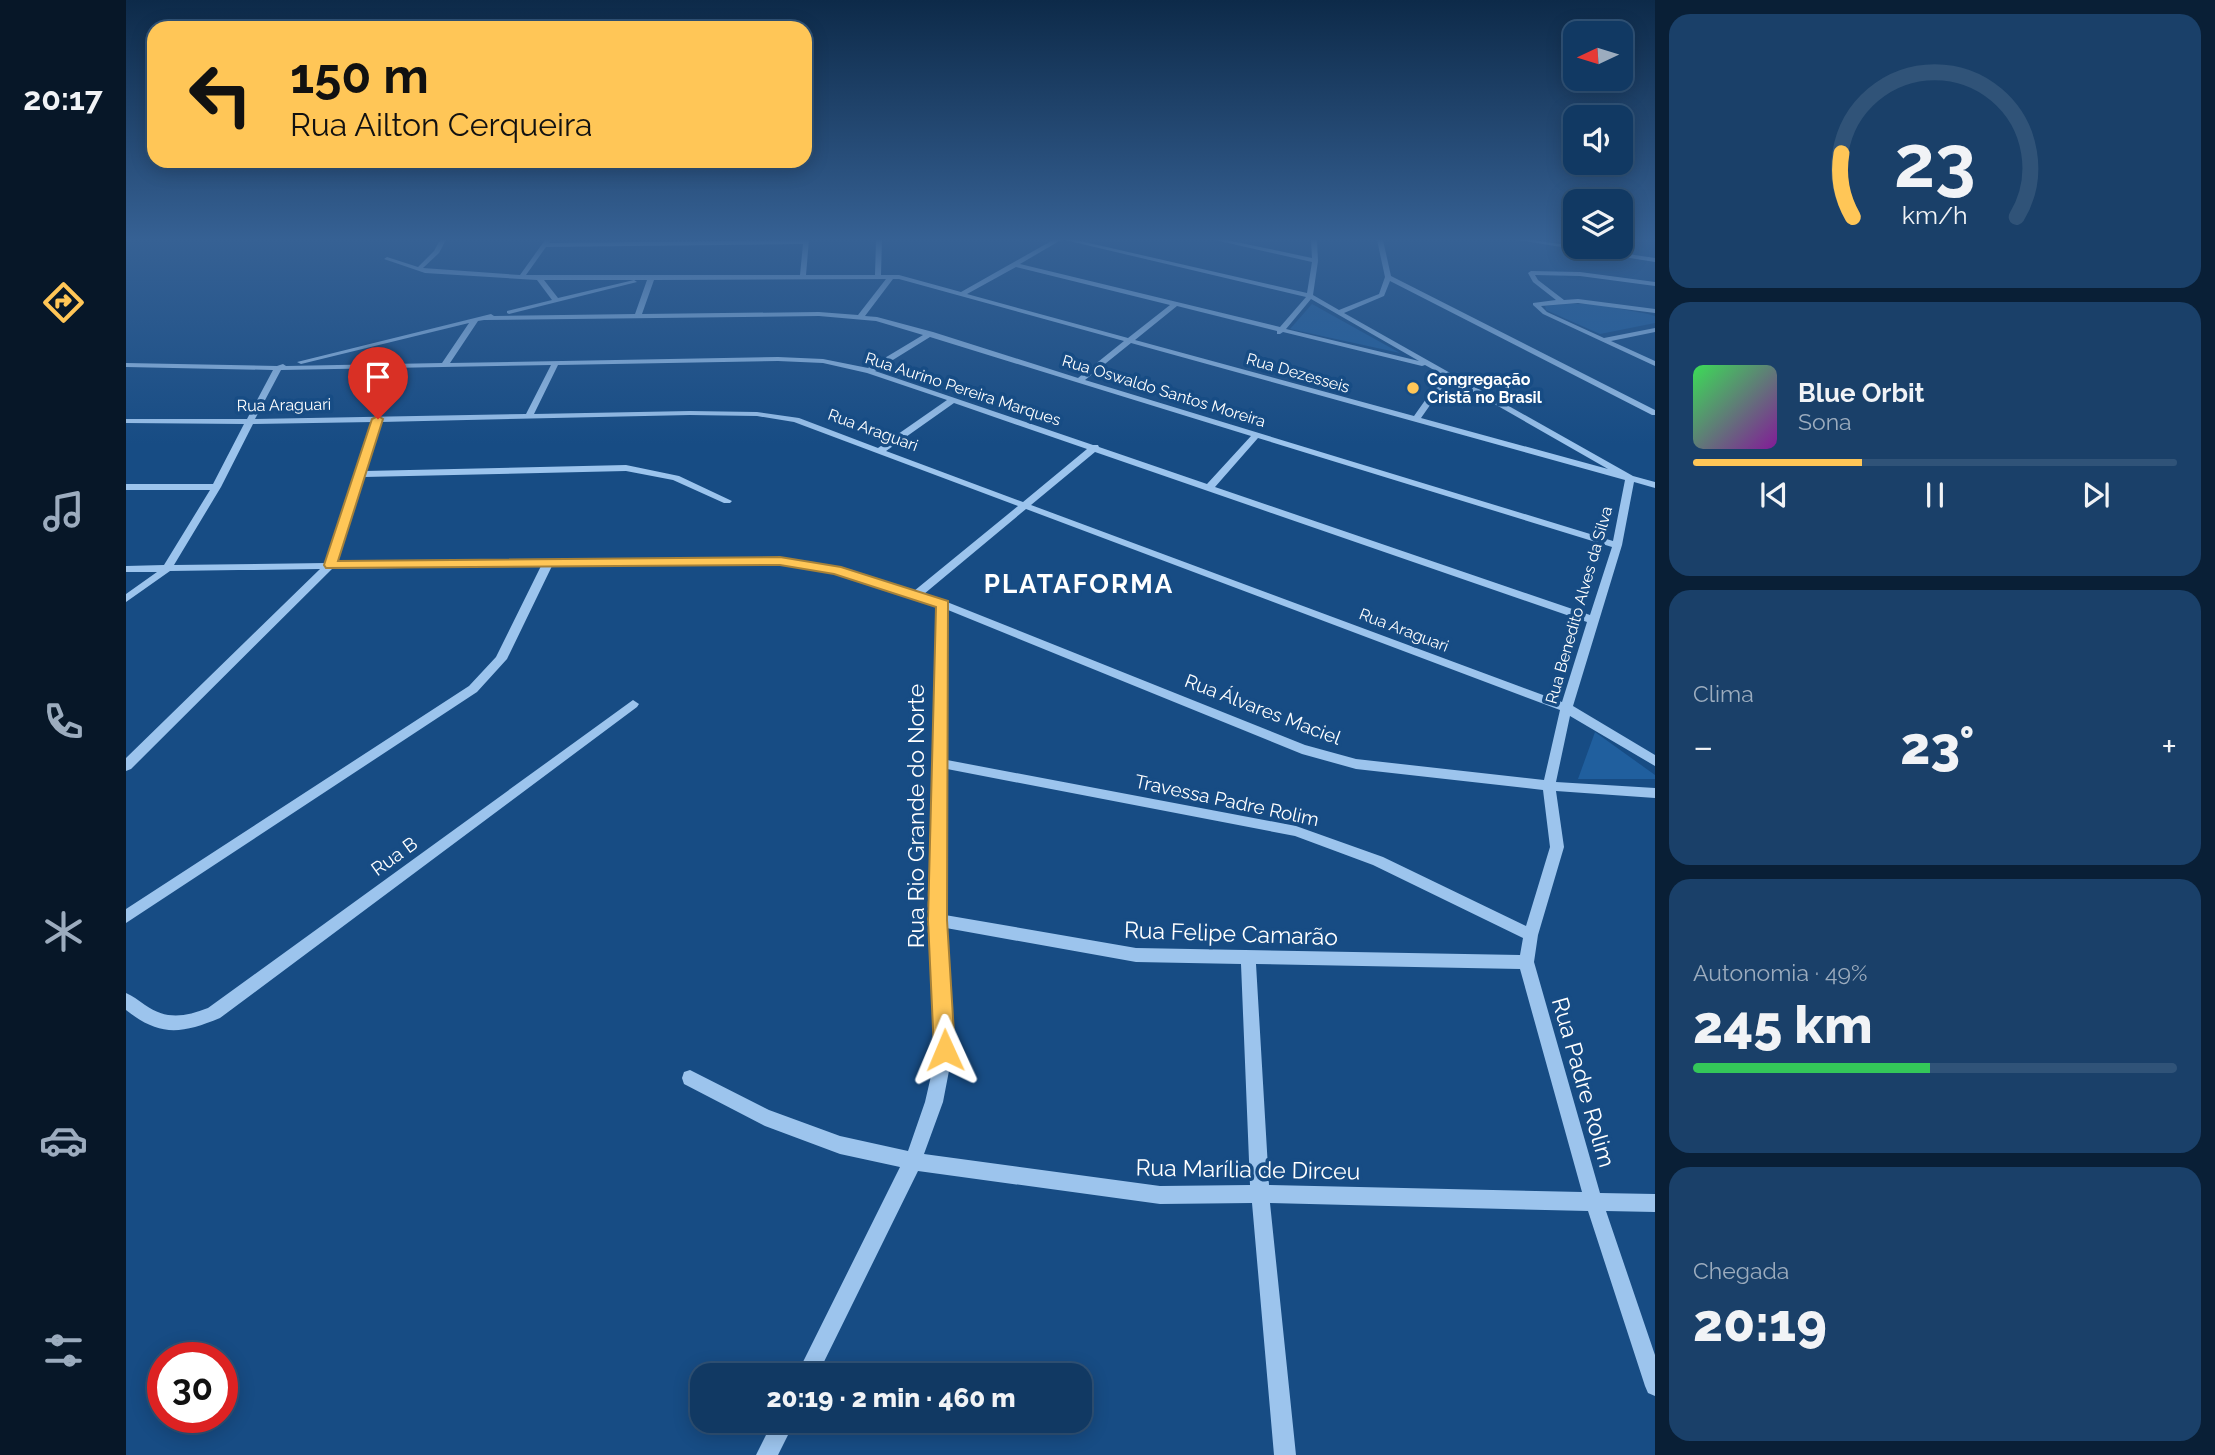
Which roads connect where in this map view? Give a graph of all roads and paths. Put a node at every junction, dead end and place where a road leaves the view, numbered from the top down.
1 (528, 308) edge
2 (640, 308) edge
3 (867, 308) edge
4 (1013, 308) edge
5 (1170, 308) edge
6 (1185, 308) edge
7 (1300, 308) edge
8 (1332, 308) edge
9 (1350, 308) edge
10 (1449, 308) edge
11 (1539, 308) edge
12 (1635, 308) edge
13 (1655, 311) edge
14 (1340, 312) junction
15 (861, 316) junction
16 (637, 317) junction
17 (485, 318) junction
18 (475, 320) junction
19 (1655, 330) edge
20 (1280, 332) junction
21 (930, 334) junction
22 (1131, 340) junction
23 (1603, 340) junction
24 (556, 362) junction
25 (445, 364) junction
26 (1655, 364) edge
27 (126, 365) edge
28 (1436, 367) junction
29 (278, 368) junction
30 (869, 371) junction
31 (1448, 374) junction
32 (1081, 379) junction
33 (954, 399) junction
34 (1655, 413) edge
35 (529, 416) junction
36 (378, 419) junction
37 (1416, 420) junction
38 (126, 421) edge
39 (249, 422) junction
40 (1256, 435) junction
41 (1095, 447) junction
42 (881, 450) junction
43 (358, 474) junction
44 (1630, 478) junction
45 (1655, 485) edge
46 (126, 487) edge
47 (216, 487) junction
48 (1210, 487) junction
49 (727, 501) dead end
50 (1026, 504) junction
51 (1616, 545) junction
52 (548, 563) junction
53 (330, 565) junction
54 (126, 569) edge
55 (166, 570) junction
56 (915, 596) junction
57 (126, 598) edge
58 (943, 604) junction
59 (1593, 620) junction
60 (633, 704) dead end
61 (1566, 708) junction
62 (1652, 755) edge
63 (939, 762) junction
64 (126, 766) edge
65 (1549, 786) junction
66 (1655, 793) edge
67 (126, 917) edge
68 (938, 920) junction
69 (1531, 935) junction
70 (1248, 959) junction
71 (1526, 962) junction
72 (126, 1000) edge
73 (690, 1078) dead end
74 (913, 1161) junction
75 (1260, 1194) junction
76 (1594, 1202) junction
77 (1655, 1203) edge
78 (812, 1363) edge
79 (1655, 1386) edge
80 (778, 1433) edge
81 (767, 1455) edge
82 (1285, 1455) edge

1 - 17 street
2 - 16 street
3 - 15 street
4 - 22 street, Rua Dezesseis
5 - 22 street
6 - 20 street
7 - 20 street
8 - 14 street
9 - 14 street
10 - 34 street
11 - 23 street
12 - 13 street
14 - 28 street
15 - 16 street, Rua Oswaldo Santos Moreira
15 - 21 street, Rua Oswaldo Santos Moreira
16 - 17 street, Rua Oswaldo Santos Moreira
17 - 18 street
18 - 25 street
18 - 29 street
19 - 23 street
20 - 28 street
21 - 30 street
21 - 32 street, Rua Oswaldo Santos Moreira
22 - 32 street
22 - 37 street, Rua Dezesseis
23 - 26 street
24 - 25 street, Rua Aurino Pereira Marques
24 - 30 street, Rua Aurino Pereira Marques
24 - 35 street
25 - 29 street, Rua Aurino Pereira Marques
27 - 29 street, Rua Aurino Pereira Marques
28 - 31 street
29 - 39 street
30 - 33 street, Rua Aurino Pereira Marques
31 - 37 street
31 - 44 street
32 - 40 street, Rua Oswaldo Santos Moreira
33 - 41 street, Rua Aurino Pereira Marques
33 - 42 street
35 - 36 street, Rua Araguari
35 - 42 street, Rua Araguari
36 - 39 street, Rua Araguari
36 - 43 street
37 - 44 street, Rua Dezesseis
38 - 39 street, Rua Araguari
39 - 47 street
40 - 48 street
40 - 51 street, Rua Oswaldo Santos Moreira
41 - 48 street, Rua Aurino Pereira Marques
41 - 50 street
42 - 50 street, Rua Araguari
43 - 49 street
43 - 53 street
44 - 45 street, Rua Dezesseis
44 - 51 street, Rua Benedito Alves da Silva
46 - 47 street
47 - 55 street
48 - 59 street, Rua Aurino Pereira Marques
50 - 56 street
50 - 61 street, Rua Araguari
51 - 59 street, Rua Benedito Alves da Silva
52 - 53 street, Rua Álvares Maciel
52 - 56 street, Rua Álvares Maciel
52 - 67 street
53 - 55 street, Rua Álvares Maciel
53 - 64 street
54 - 55 street, Rua Álvares Maciel
55 - 57 street
56 - 58 street, Rua Álvares Maciel
58 - 63 street, Rua Rio Grande do Norte
58 - 65 street, Rua Álvares Maciel
59 - 61 street, Rua Benedito Alves da Silva
60 - 72 street, Rua B
61 - 62 street, Rua Araguari
61 - 65 street, Rua Benedito Alves da Silva
63 - 68 street, Rua Rio Grande do Norte
63 - 69 street, Travessa Padre Rolim
65 - 66 street, Rua Álvares Maciel
65 - 69 street, Rua Padre Rolim
68 - 70 street, Rua Felipe Camarão
68 - 74 street, Rua Rio Grande do Norte
69 - 71 street, Rua Padre Rolim
70 - 71 street, Rua Felipe Camarão
70 - 75 street
71 - 76 street, Rua Padre Rolim
73 - 74 street, Rua Marília de Dirceu
74 - 75 street, Rua Marília de Dirceu
74 - 78 street, Rua Rio Grande do Norte
75 - 76 street, Rua Marília de Dirceu
75 - 82 street
76 - 77 street, Rua Marília de Dirceu
76 - 79 street, Rua Padre Rolim
80 - 81 street

